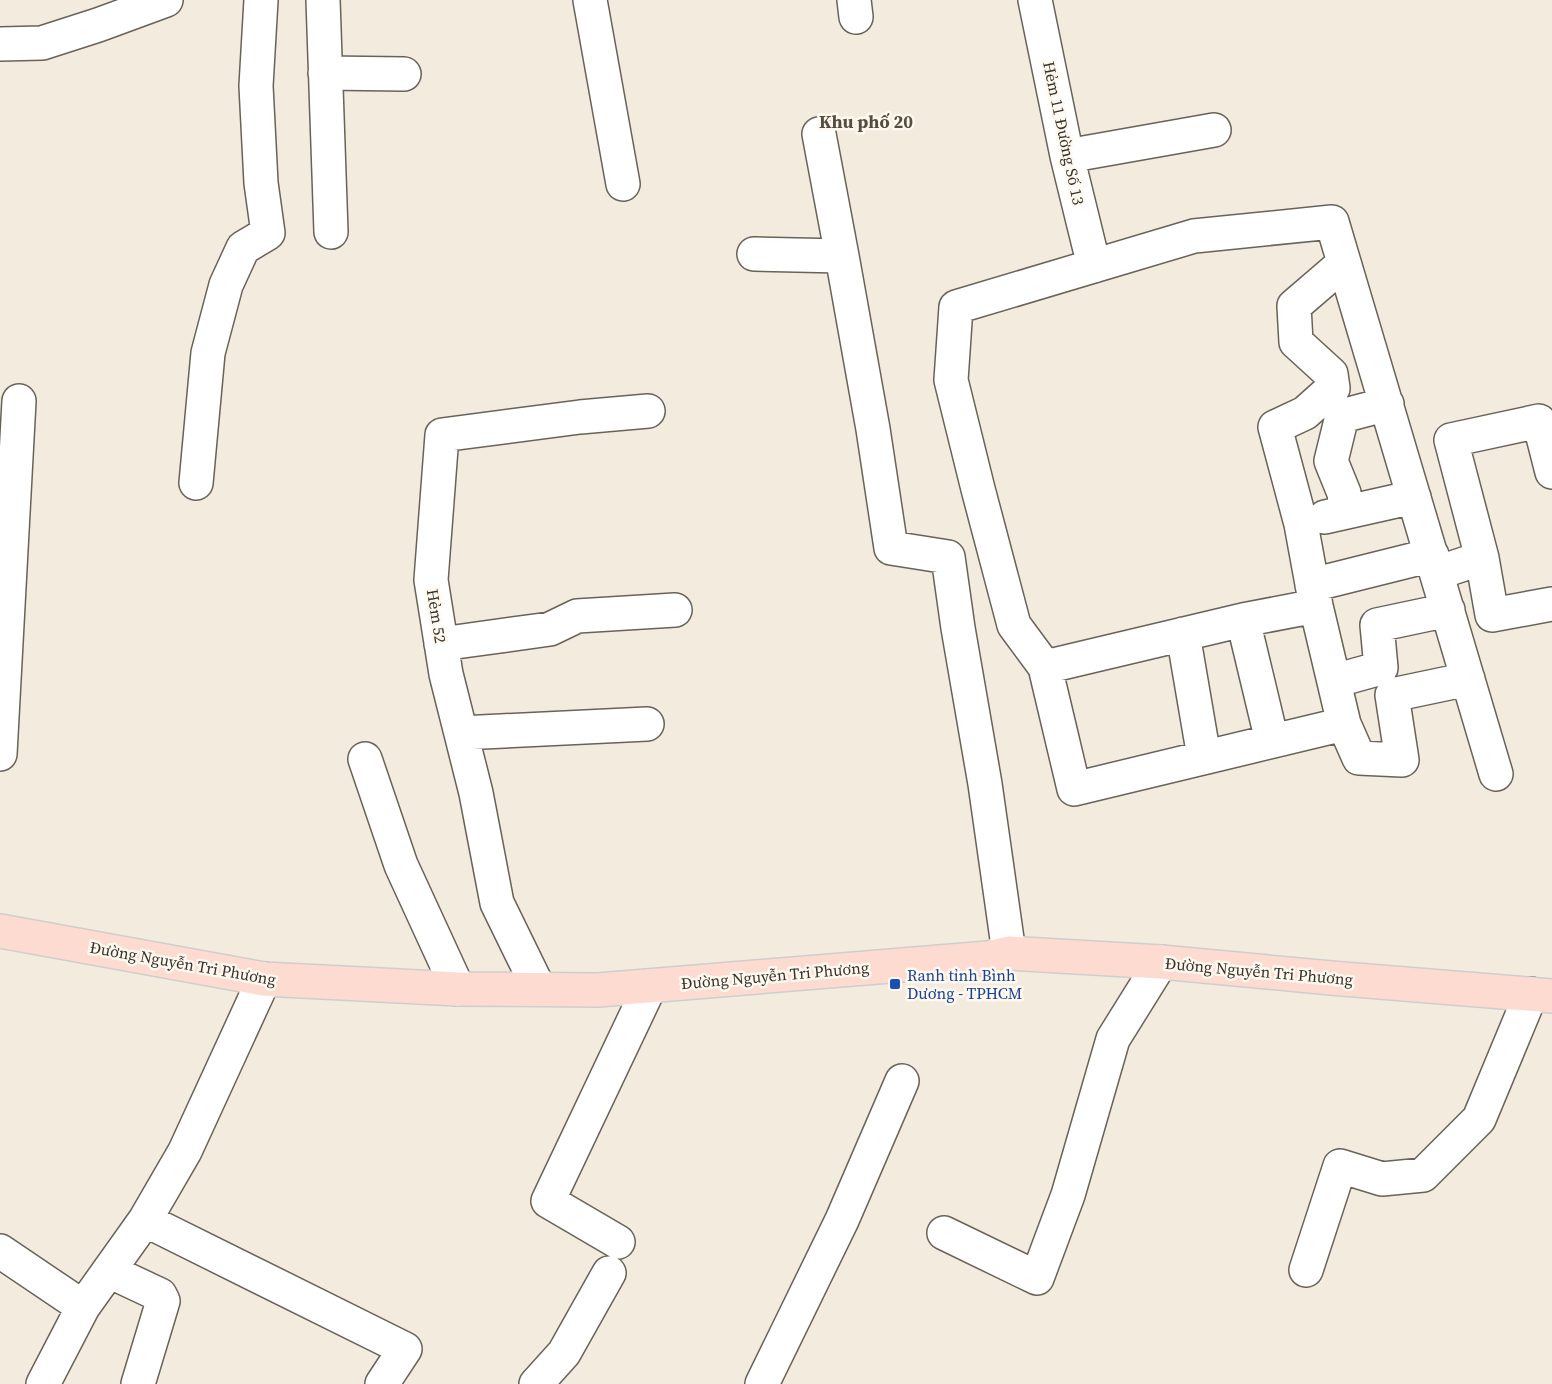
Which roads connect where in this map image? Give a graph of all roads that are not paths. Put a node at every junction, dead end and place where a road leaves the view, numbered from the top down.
1 (165, 0) edge
2 (261, 0) edge
3 (323, 0) edge
4 (590, 0) edge
5 (1035, 0) edge
6 (0, 44) edge
7 (325, 73) junction
8 (404, 74) dead end
9 (1214, 130) dead end
10 (819, 134) dead end
11 (1067, 156) junction
12 (623, 184) dead end
13 (331, 232) dead end
14 (754, 254) dead end
15 (843, 256) junction
16 (1344, 263) junction
17 (1094, 266) junction
18 (19, 401) dead end
19 (1387, 404) junction
20 (648, 411) dead end
21 (1552, 472) edge
22 (196, 483) dead end
23 (1414, 497) junction
24 (1346, 511) junction
25 (1300, 524) junction
26 (1482, 558) junction
27 (1434, 564) junction
28 (1314, 596) junction
29 (1552, 604) edge
30 (675, 610) dead end
31 (1448, 610) junction
32 (1244, 620) junction
33 (1183, 634) junction
34 (441, 644) junction
35 (1045, 667) junction
36 (1468, 680) junction
37 (1334, 681) junction
38 (647, 724) dead end
39 (1344, 724) junction
40 (460, 733) junction
41 (1272, 741) junction
42 (0, 754) edge
43 (1204, 757) junction
44 (365, 759) dead end
45 (1496, 774) dead end
46 (0, 931) edge
47 (1009, 953) junction
48 (1161, 962) junction
49 (264, 979) junction
50 (650, 986) junction
51 (458, 989) junction
52 (539, 989) junction
53 (1542, 995) edge
54 (902, 1081) dead end
55 (145, 1220) junction
56 (944, 1233) dead end
57 (618, 1242) dead end
58 (0, 1251) edge
59 (1305, 1270) dead end
60 (109, 1271) junction
61 (609, 1273) dead end
62 (83, 1306) junction
63 (43, 1384) edge
64 (138, 1384) edge
65 (382, 1384) edge
66 (536, 1384) edge
67 (762, 1384) edge

1 - 6 street
2 - 22 street
3 - 7 street
4 - 12 street
5 - 11 street, Hẻm 11 Đường Số 13
7 - 8 street
7 - 13 street
9 - 11 street
10 - 15 street
11 - 17 street, Hẻm 11 Đường Số 13
14 - 15 street
15 - 47 street
16 - 17 street
16 - 19 street
16 - 25 street
17 - 35 street
18 - 42 street
19 - 23 street
19 - 24 street
20 - 34 street, Hẻm 52
21 - 26 street
23 - 24 street
23 - 27 street
24 - 25 street
25 - 28 street
26 - 27 street
26 - 29 street
27 - 28 street
27 - 31 street
28 - 32 street
28 - 37 street
30 - 34 street
31 - 36 street
31 - 37 street
32 - 33 street
32 - 41 street
33 - 35 street
33 - 43 street
34 - 40 street, Hẻm 52
35 - 43 street
36 - 39 street
36 - 45 street
37 - 39 street
38 - 40 street
39 - 41 street
40 - 52 street, Hẻm 52
41 - 43 street
44 - 51 street
46 - 49 main road, Đường Nguyễn Tri Phương
47 - 48 main road, Đường Nguyễn Tri Phương
47 - 50 main road, Đường Nguyễn Tri Phương
48 - 53 main road, Đường Nguyễn Tri Phương
48 - 56 street
49 - 51 main road, Đường Nguyễn Tri Phương
49 - 55 street
50 - 52 main road, Đường Nguyễn Tri Phương
50 - 57 street
51 - 52 main road, Đường Nguyễn Tri Phương
53 - 59 street
54 - 67 street
55 - 60 street
55 - 65 street
58 - 62 street
60 - 62 street
60 - 64 street
61 - 66 street
62 - 63 street

